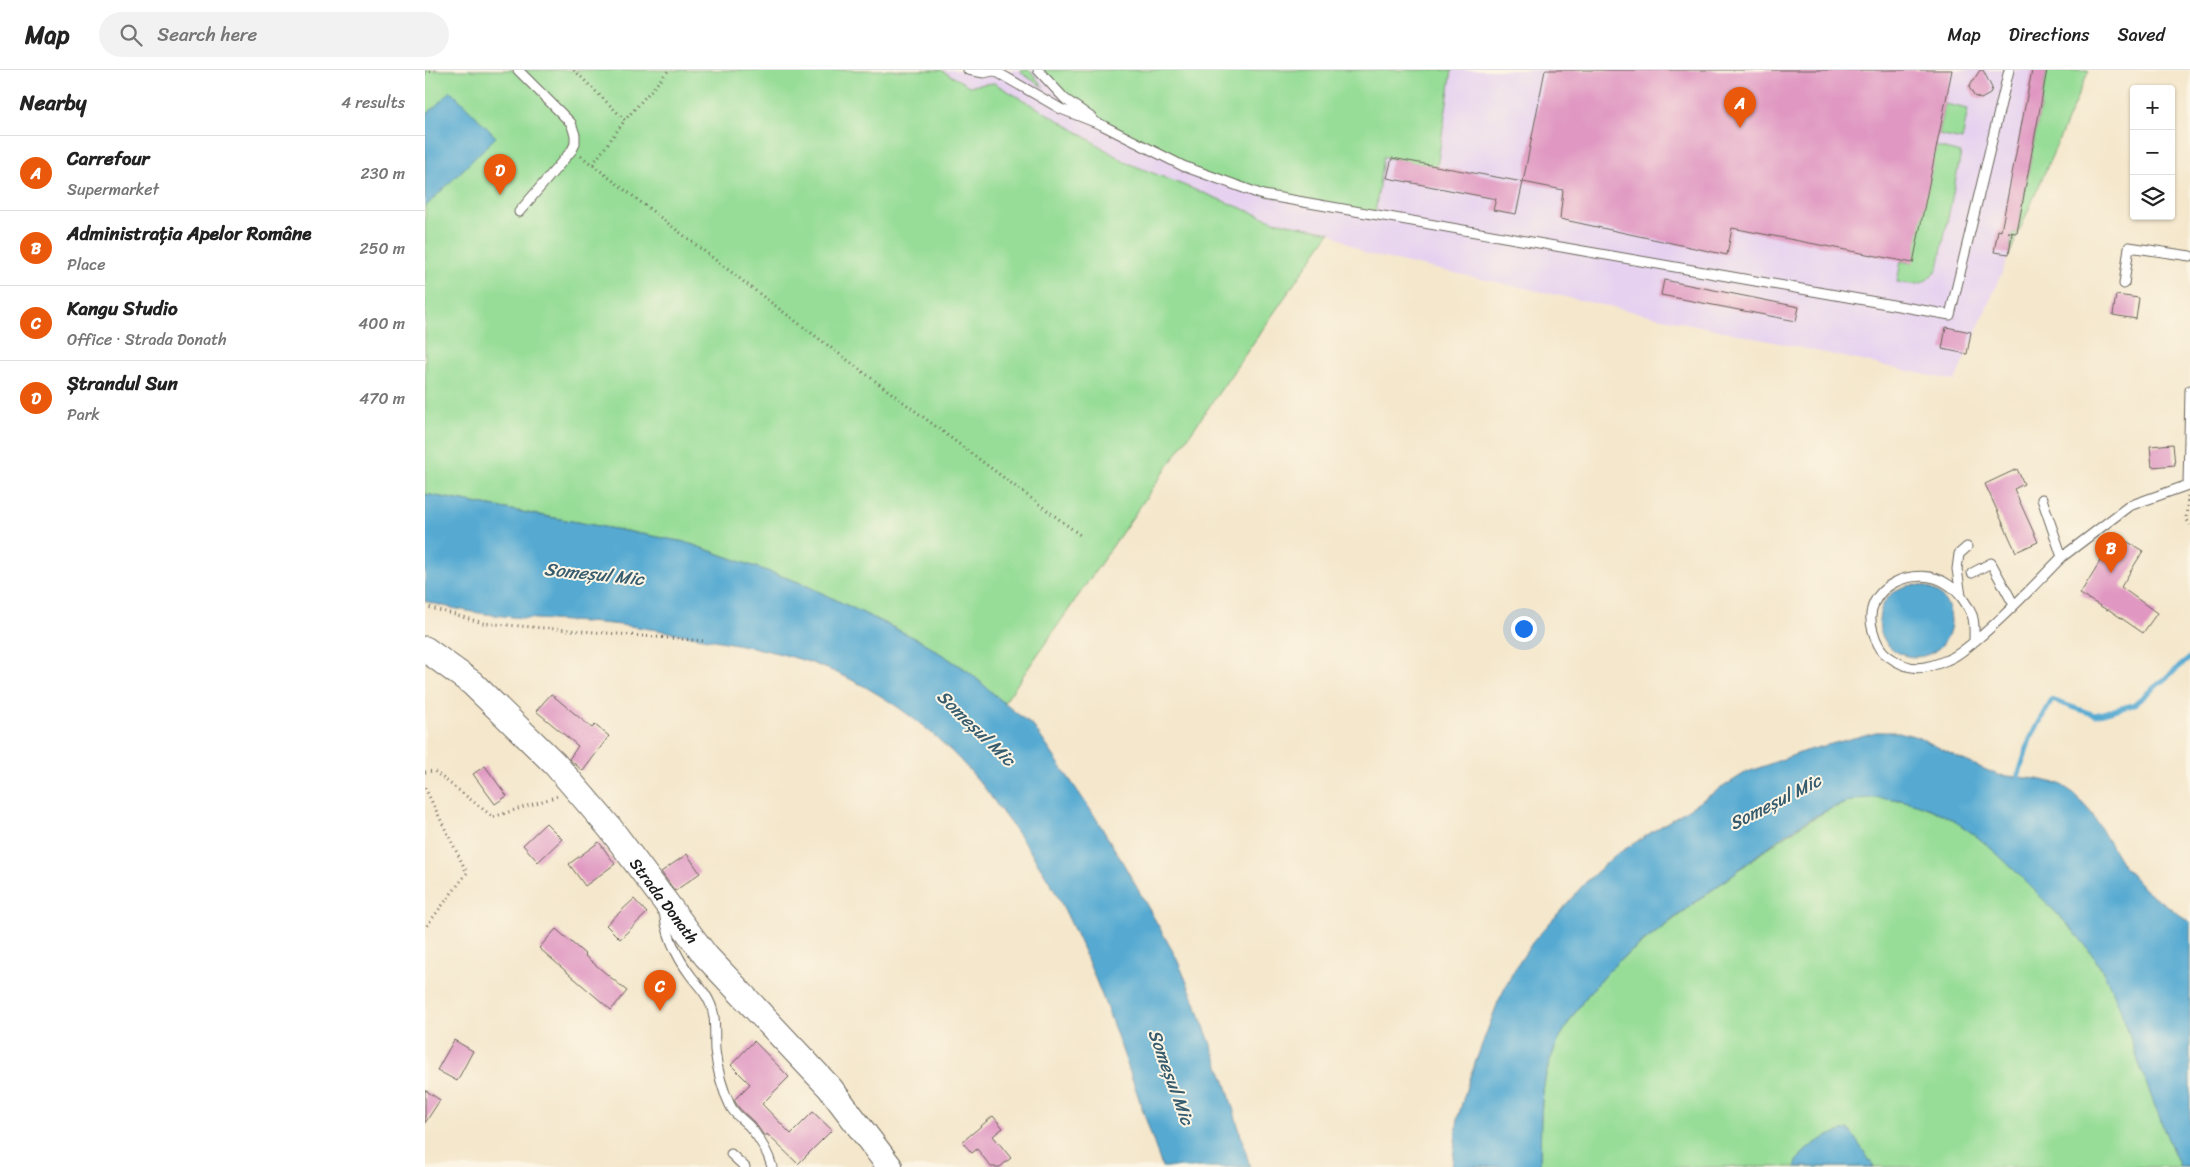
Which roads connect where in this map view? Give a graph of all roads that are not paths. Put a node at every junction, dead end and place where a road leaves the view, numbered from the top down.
1 (518, 70) edge
2 (968, 70) edge
3 (1039, 70) edge
4 (2009, 70) edge
5 (996, 71) edge
6 (1102, 125) junction
7 (519, 212) dead end
8 (2190, 256) edge
9 (2124, 284) dead end
10 (2190, 390) edge
11 (2042, 499) dead end
12 (1967, 547) dead end
13 (2062, 557) junction
14 (1971, 572) dead end
15 (1961, 597) junction
16 (2014, 605) junction
17 (1974, 641) junction
18 (425, 649) edge
19 (662, 897) junction
20 (731, 1154) dead end
21 (745, 1167) edge
22 (772, 1167) edge
23 (890, 1167) edge

1 - 7 lane
2 - 5 lane
3 - 6 lane
4 - 6 lane
5 - 6 lane
8 - 9 lane
10 - 13 lane
11 - 13 lane
12 - 15 lane
13 - 16 lane
14 - 16 lane
15 - 17 lane
15 - 17 lane
16 - 17 lane
18 - 19 street, Strada Donath
19 - 22 lane
19 - 23 street, Strada Donath
20 - 21 lane

